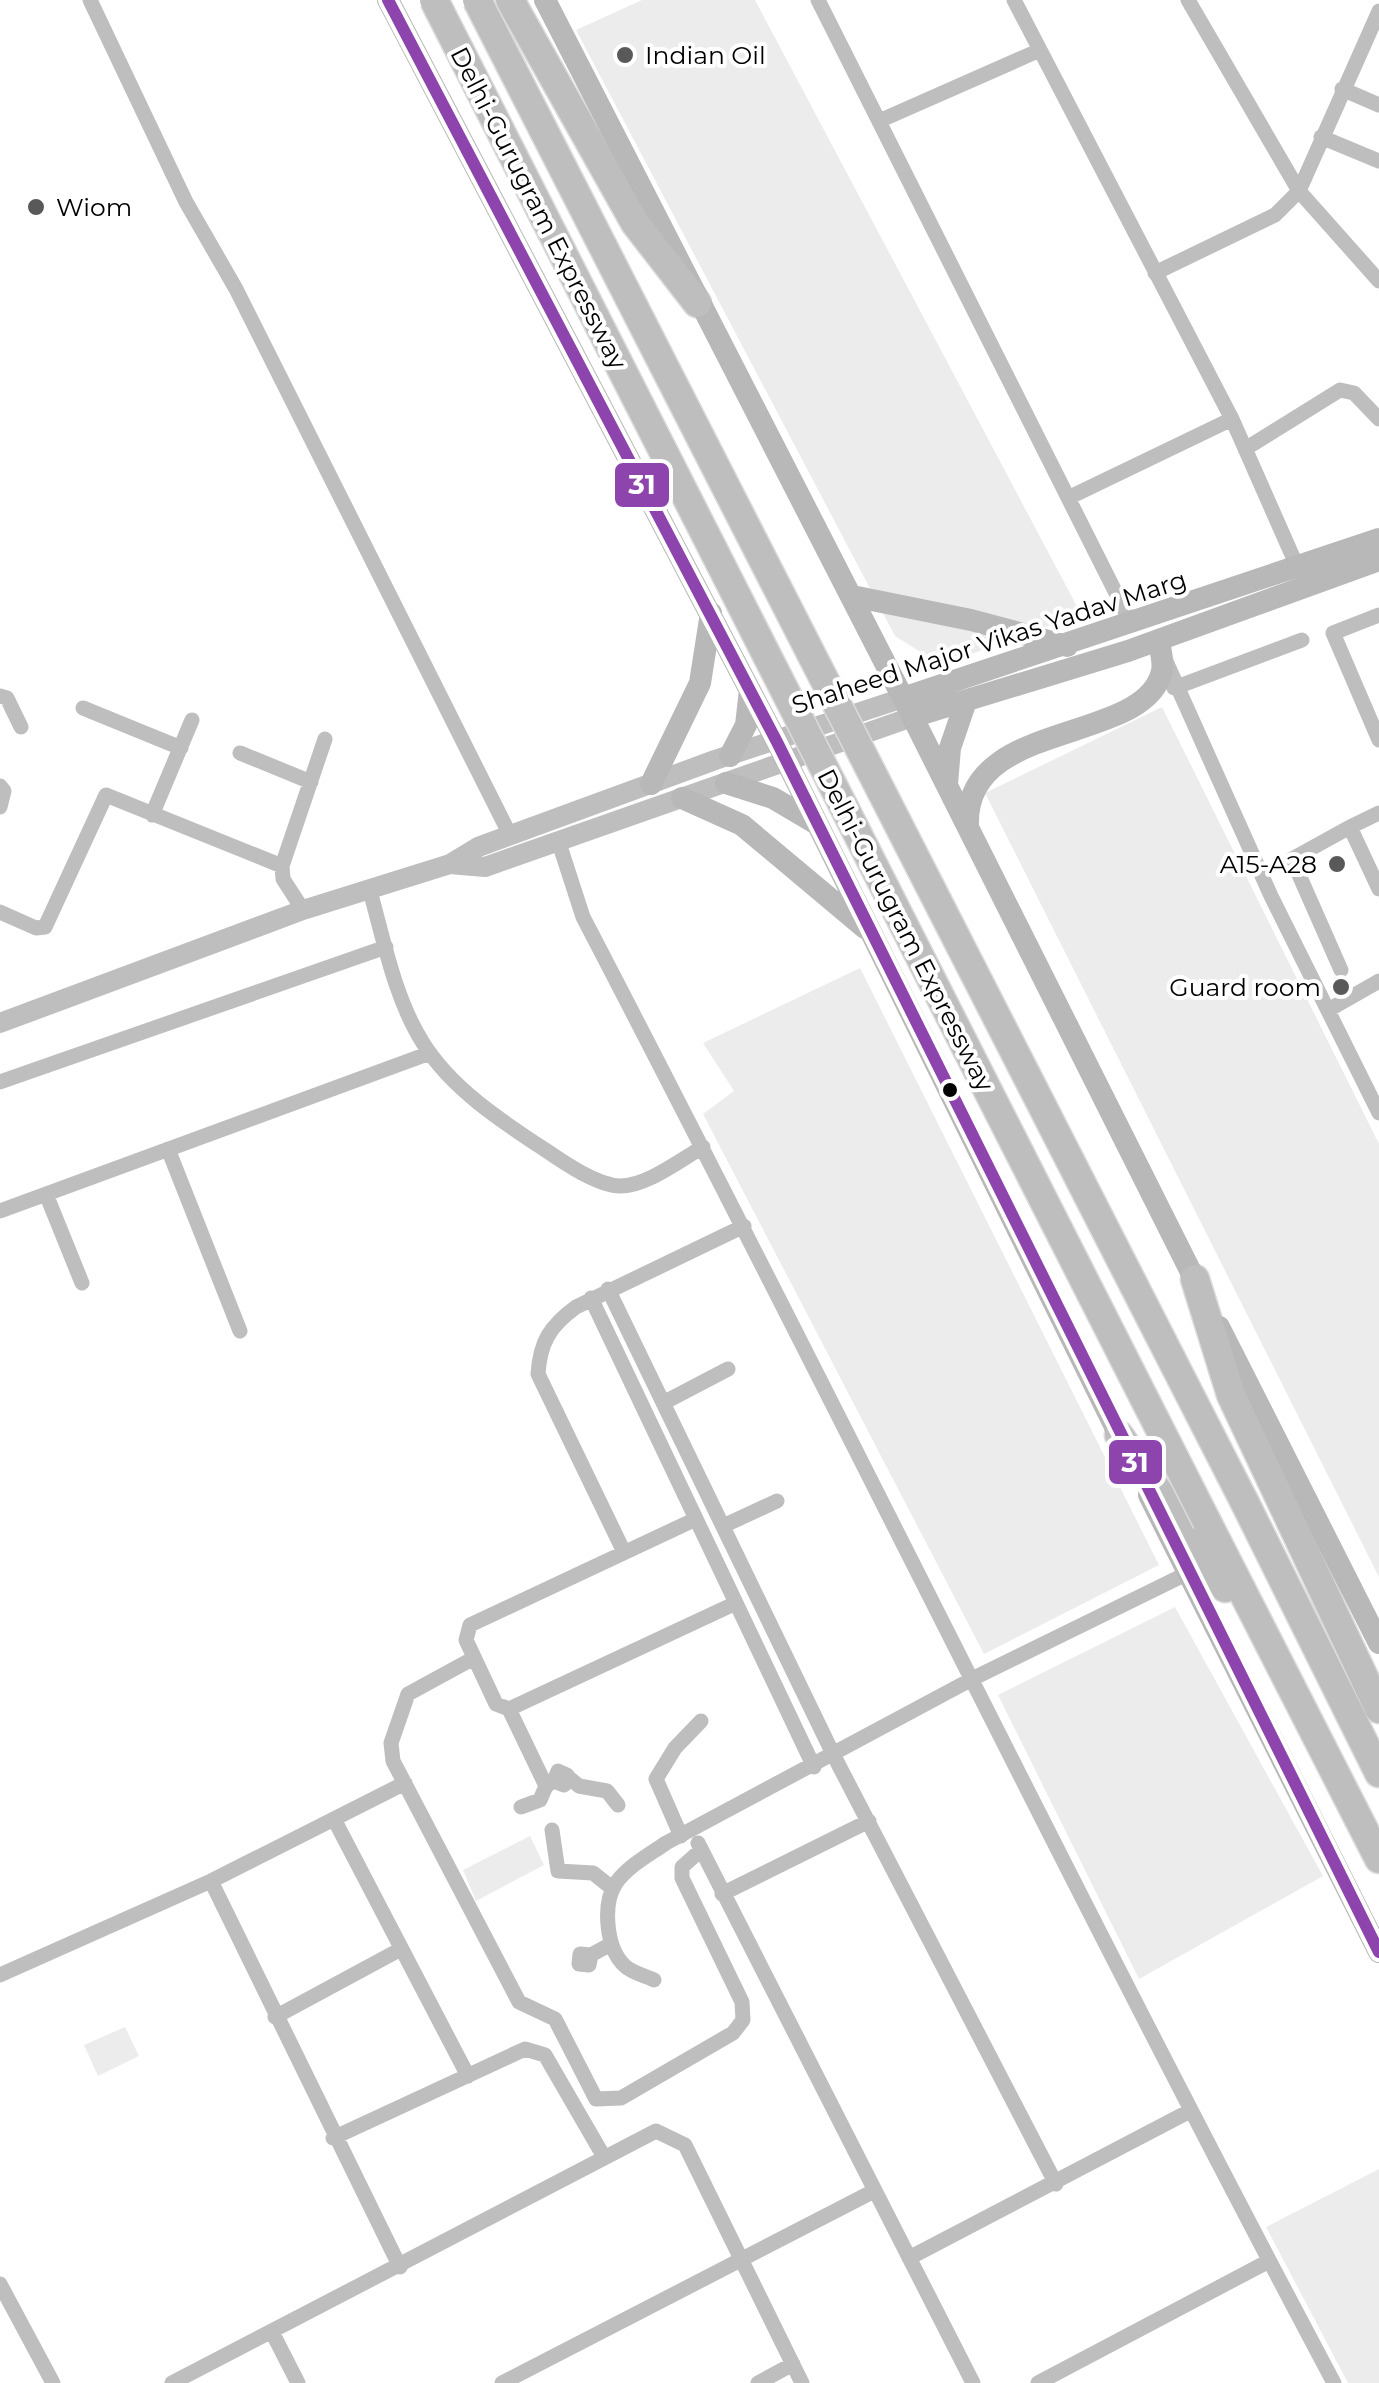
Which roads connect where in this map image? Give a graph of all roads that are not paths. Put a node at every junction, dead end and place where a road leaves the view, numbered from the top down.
1 (90, 0) edge
2 (388, 0) edge
3 (434, 0) edge
4 (477, 0) edge
5 (510, 0) edge
6 (545, 0) edge
7 (818, 0) edge
8 (1014, 0) edge
9 (1188, 0) edge
10 (1379, 10) edge
11 (1040, 50) junction
12 (1342, 89) junction
13 (1379, 105) edge
14 (880, 121) junction
15 (1321, 137) junction
16 (1379, 161) edge
17 (1299, 191) junction
18 (1155, 273) junction
19 (1379, 281) edge
20 (697, 303) junction
21 (1379, 419) edge
22 (1232, 420) junction
23 (1245, 449) junction
24 (1070, 497) junction
25 (1379, 539) edge
26 (1379, 560) edge
27 (1301, 576) junction
28 (852, 596) junction
29 (711, 613) junction
30 (1379, 615) edge
31 (1132, 625) junction
32 (1159, 640) junction
33 (1302, 640) dead end
34 (1067, 646) junction
35 (882, 657) junction
36 (1174, 688) junction
37 (750, 690) junction
38 (961, 691) junction
39 (0, 696) edge
40 (83, 708) dead end
41 (908, 708) junction
42 (192, 720) dead end
43 (21, 727) dead end
44 (325, 740) dead end
45 (1379, 740) edge
46 (182, 748) junction
47 (240, 753) dead end
48 (782, 753) junction
49 (730, 756) junction
50 (311, 782) junction
51 (726, 783) junction
52 (650, 784) junction
53 (0, 786) edge
54 (947, 786) junction
55 (682, 798) junction
56 (0, 806) edge
57 (1379, 813) edge
58 (152, 815) junction
59 (817, 824) junction
60 (968, 828) junction
61 (1350, 828) junction
62 (510, 836) junction
63 (558, 840) junction
64 (450, 864) junction
65 (282, 866) junction
66 (1379, 890) edge
67 (370, 891) junction
68 (304, 910) junction
69 (0, 912) edge
70 (871, 933) junction
71 (386, 947) junction
72 (1341, 970) dead end
73 (1379, 981) edge
74 (1379, 990) edge
75 (1336, 1006) junction
76 (0, 1023) edge
77 (430, 1053) junction
78 (0, 1082) edge
79 (1379, 1113) edge
80 (703, 1147) junction
81 (168, 1149) junction
82 (46, 1194) junction
83 (0, 1211) edge
84 (744, 1226) junction
85 (1195, 1280) junction
86 (82, 1282) dead end
87 (608, 1289) junction
88 (591, 1298) junction
89 (240, 1331) dead end
90 (728, 1369) dead end
91 (663, 1403) junction
92 (1119, 1435) junction
93 (777, 1501) dead end
94 (696, 1519) junction
95 (722, 1526) junction
96 (623, 1550) junction
97 (1188, 1573) junction
98 (736, 1602) junction
99 (1269, 1638) junction
100 (1379, 1643) edge
101 (474, 1658) junction
102 (974, 1678) junction
103 (509, 1709) junction
104 (1379, 1709) edge
105 (700, 1721) dead end
106 (834, 1756) junction
107 (814, 1767) junction
108 (1379, 1772) edge
109 (556, 1782) junction
110 (405, 1783) junction
111 (618, 1805) dead end
112 (521, 1807) dead end
113 (335, 1821) junction
114 (869, 1821) junction
115 (552, 1830) dead end
116 (686, 1833) junction
117 (701, 1850) junction
118 (1379, 1860) edge
119 (210, 1881) junction
120 (612, 1888) junction
121 (722, 1894) junction
122 (611, 1944) junction
123 (401, 1949) junction
124 (1379, 1952) edge
125 (590, 1956) dead end
126 (0, 1975) edge
127 (654, 1980) dead end
128 (275, 2017) junction
129 (468, 2076) junction
130 (1188, 2112) junction
131 (333, 2138) junction
132 (604, 2157) junction
133 (1056, 2184) junction
134 (874, 2191) junction
135 (742, 2256) junction
136 (909, 2258) junction
137 (1269, 2261) junction
138 (400, 2267) junction
139 (0, 2284) edge
140 (273, 2334) junction
141 (793, 2364) junction
142 (1064, 2378) edge
143 (53, 2383) edge
144 (172, 2383) edge
145 (298, 2383) edge
146 (502, 2383) edge
147 (758, 2383) edge
148 (802, 2383) edge
149 (973, 2383) edge
150 (1038, 2383) edge
151 (1334, 2383) edge

1 - 62 street
2 - 29 main road
3 - 99 highway, Delhi-Gurugram Expressway, bridge
4 - 108 highway, Delhi-Gurugram Expressway, bridge
5 - 20 highway
6 - 20 main road
7 - 14 street
8 - 11 street
9 - 17 street
10 - 12 street
11 - 14 street
11 - 18 street
12 - 13 street
12 - 15 street
14 - 24 street
15 - 16 street
15 - 17 street
17 - 18 street
17 - 19 street
18 - 22 street
20 - 28 main road
21 - 23 street
22 - 23 street
22 - 24 street
23 - 27 street
24 - 31 street
25 - 27 main road, Shaheed Major Vikas Yadav Marg
26 - 27 main road, Shaheed Major Vikas Yadav Marg
27 - 31 main road, Shaheed Major Vikas Yadav Marg
27 - 32 main road, Shaheed Major Vikas Yadav Marg
28 - 34 main road
28 - 35 main road
29 - 37 main road
29 - 52 main road
30 - 45 street
31 - 34 main road, Shaheed Major Vikas Yadav Marg
32 - 36 street
32 - 38 main road, Shaheed Major Vikas Yadav Marg
32 - 60 main road
33 - 36 street
34 - 38 main road, Shaheed Major Vikas Yadav Marg
35 - 38 main road
35 - 41 main road
36 - 75 street
37 - 48 main road
37 - 49 main road
38 - 41 main road, Shaheed Major Vikas Yadav Marg
38 - 54 main road
39 - 43 street
40 - 46 street
41 - 48 street, Shaheed Major Vikas Yadav Marg
41 - 54 main road
42 - 46 street
44 - 50 street
46 - 58 street
47 - 50 street
48 - 49 street, Shaheed Major Vikas Yadav Marg
48 - 51 street, Shaheed Major Vikas Yadav Marg
48 - 59 main road
49 - 52 street, Shaheed Major Vikas Yadav Marg
50 - 65 street
51 - 55 street, Shaheed Major Vikas Yadav Marg
51 - 59 main road
52 - 62 street, Shaheed Major Vikas Yadav Marg
53 - 56 street
54 - 60 main road
55 - 63 street, Shaheed Major Vikas Yadav Marg
55 - 70 main road
57 - 61 street
58 - 65 street
58 - 69 street
59 - 70 main road
60 - 85 main road
61 - 66 street
61 - 72 street
62 - 64 street, Shaheed Major Vikas Yadav Marg
63 - 64 street, Shaheed Major Vikas Yadav Marg
63 - 80 street
64 - 67 street, Shaheed Major Vikas Yadav Marg
65 - 68 street
67 - 68 street, Shaheed Major Vikas Yadav Marg
67 - 71 street
68 - 76 street, Shaheed Major Vikas Yadav Marg
70 - 92 main road
71 - 77 street
71 - 78 street
73 - 75 street
74 - 75 street
75 - 79 street
77 - 80 street
77 - 81 street
80 - 84 street
81 - 82 street
81 - 89 street
82 - 83 street
82 - 86 street
84 - 87 street
84 - 102 street
85 - 100 main road
85 - 104 highway
87 - 88 street
87 - 91 street
88 - 94 street
88 - 96 street
90 - 91 street
91 - 95 street
92 - 97 main road
92 - 99 highway
93 - 95 street
94 - 96 street
94 - 98 street
95 - 106 street
96 - 101 street
97 - 102 street
97 - 124 main road
98 - 103 street
98 - 107 street
99 - 118 highway, Delhi-Gurugram Expressway
101 - 103 street
101 - 110 street
102 - 106 street
102 - 130 street
103 - 109 street
105 - 116 street
106 - 107 street
106 - 114 street
107 - 116 street
109 - 111 street
109 - 112 street
110 - 113 street
110 - 117 street
113 - 119 street
113 - 123 street
114 - 121 street
114 - 133 street
115 - 120 street
116 - 117 street
116 - 120 street
117 - 121 street
119 - 126 street
119 - 128 street
120 - 122 street
121 - 134 street
122 - 125 street
122 - 127 street
123 - 128 street
123 - 129 street
128 - 131 street
129 - 131 street
129 - 132 street
130 - 133 street
130 - 137 street
131 - 138 street
132 - 135 street
132 - 138 street
133 - 136 street
134 - 135 street
134 - 136 street
135 - 141 street
135 - 146 street
136 - 149 street
137 - 142 street
137 - 151 street
138 - 140 street
139 - 143 street
140 - 144 street
140 - 145 street
141 - 147 street
141 - 148 street
142 - 150 street

